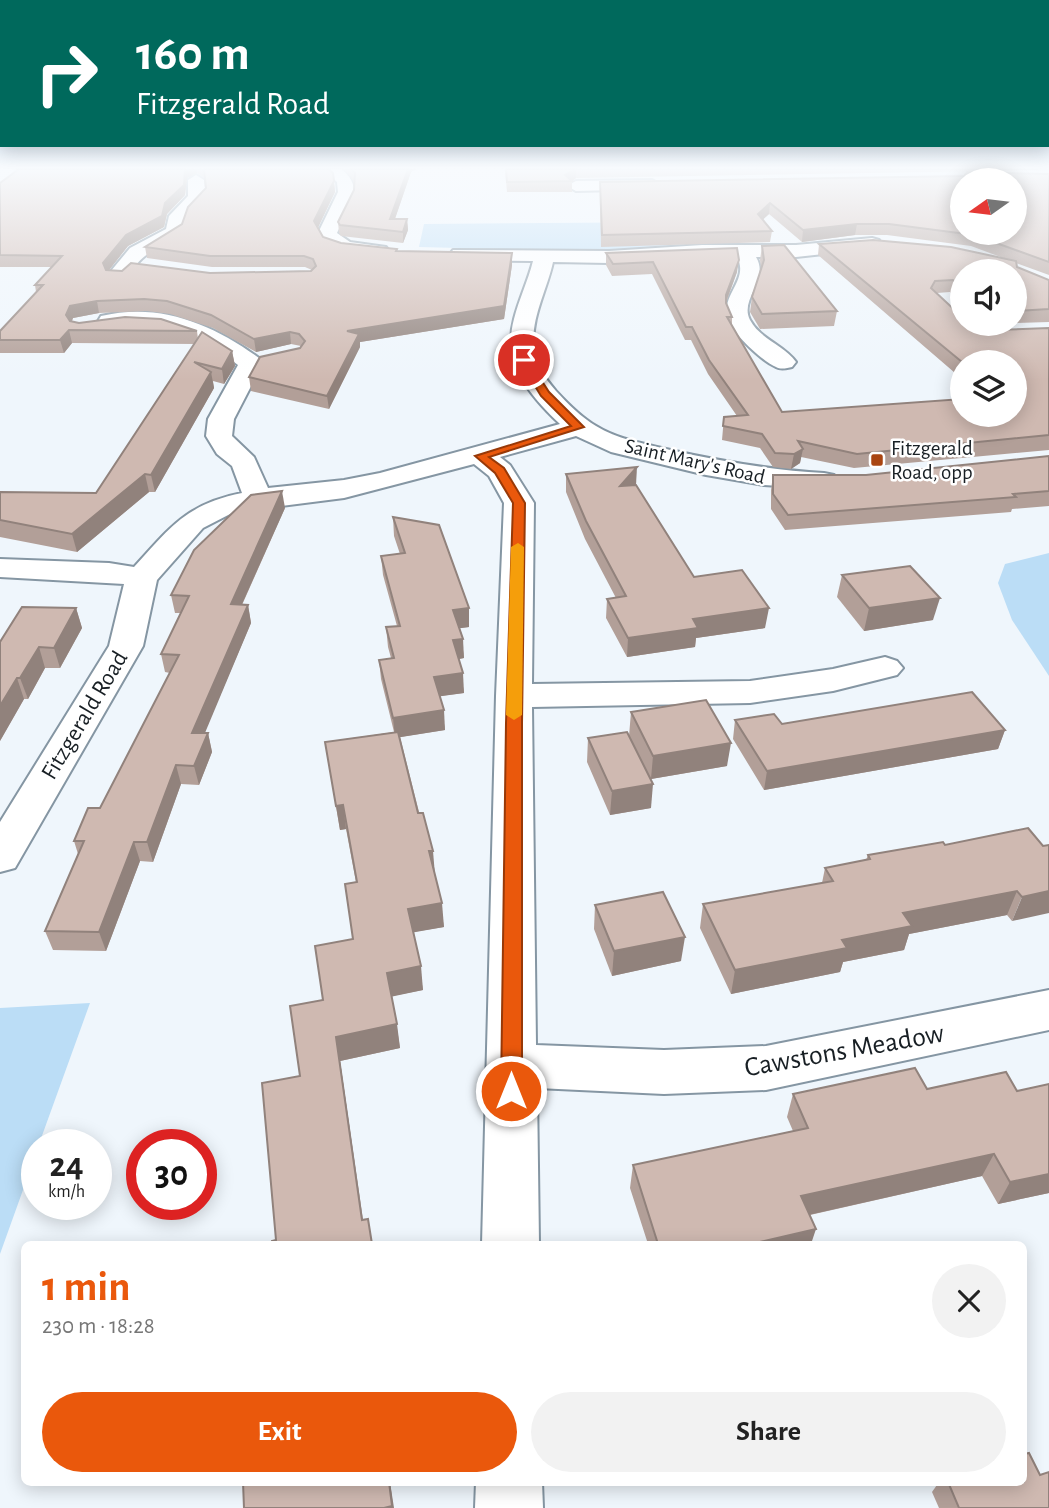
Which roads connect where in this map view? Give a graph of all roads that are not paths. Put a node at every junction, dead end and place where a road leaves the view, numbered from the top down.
1 (161, 239) edge
2 (331, 239) edge
3 (887, 244) edge
4 (342, 246) junction
5 (393, 252) edge
6 (743, 252) junction
7 (434, 253) edge
8 (319, 254) edge
9 (544, 258) junction
10 (154, 267) edge
11 (82, 326) edge
12 (803, 345) dead end
13 (579, 427) junction
14 (481, 456) junction
15 (849, 480) edge
16 (258, 498) junction
17 (0, 568) edge
18 (141, 578) junction
19 (885, 668) dead end
20 (514, 696) junction
21 (0, 857) edge
22 (1049, 1010) edge
23 (511, 1065) junction
24 (510, 1241) edge
25 (509, 1486) edge
26 (509, 1508) edge

1 - 10 street
2 - 4 street
3 - 6 street
4 - 5 street
4 - 8 street
6 - 9 street
6 - 12 street
7 - 9 street
9 - 13 street, Saint Mary's Road
11 - 16 street
13 - 14 street, Fitzgerald Road
13 - 15 street, Saint Mary's Road
14 - 16 street, Fitzgerald Road
14 - 20 street
16 - 18 street, Fitzgerald Road
17 - 18 street
18 - 21 street, Fitzgerald Road
19 - 20 street
20 - 23 street
22 - 23 street, Cawstons Meadow
23 - 24 street
25 - 26 street

